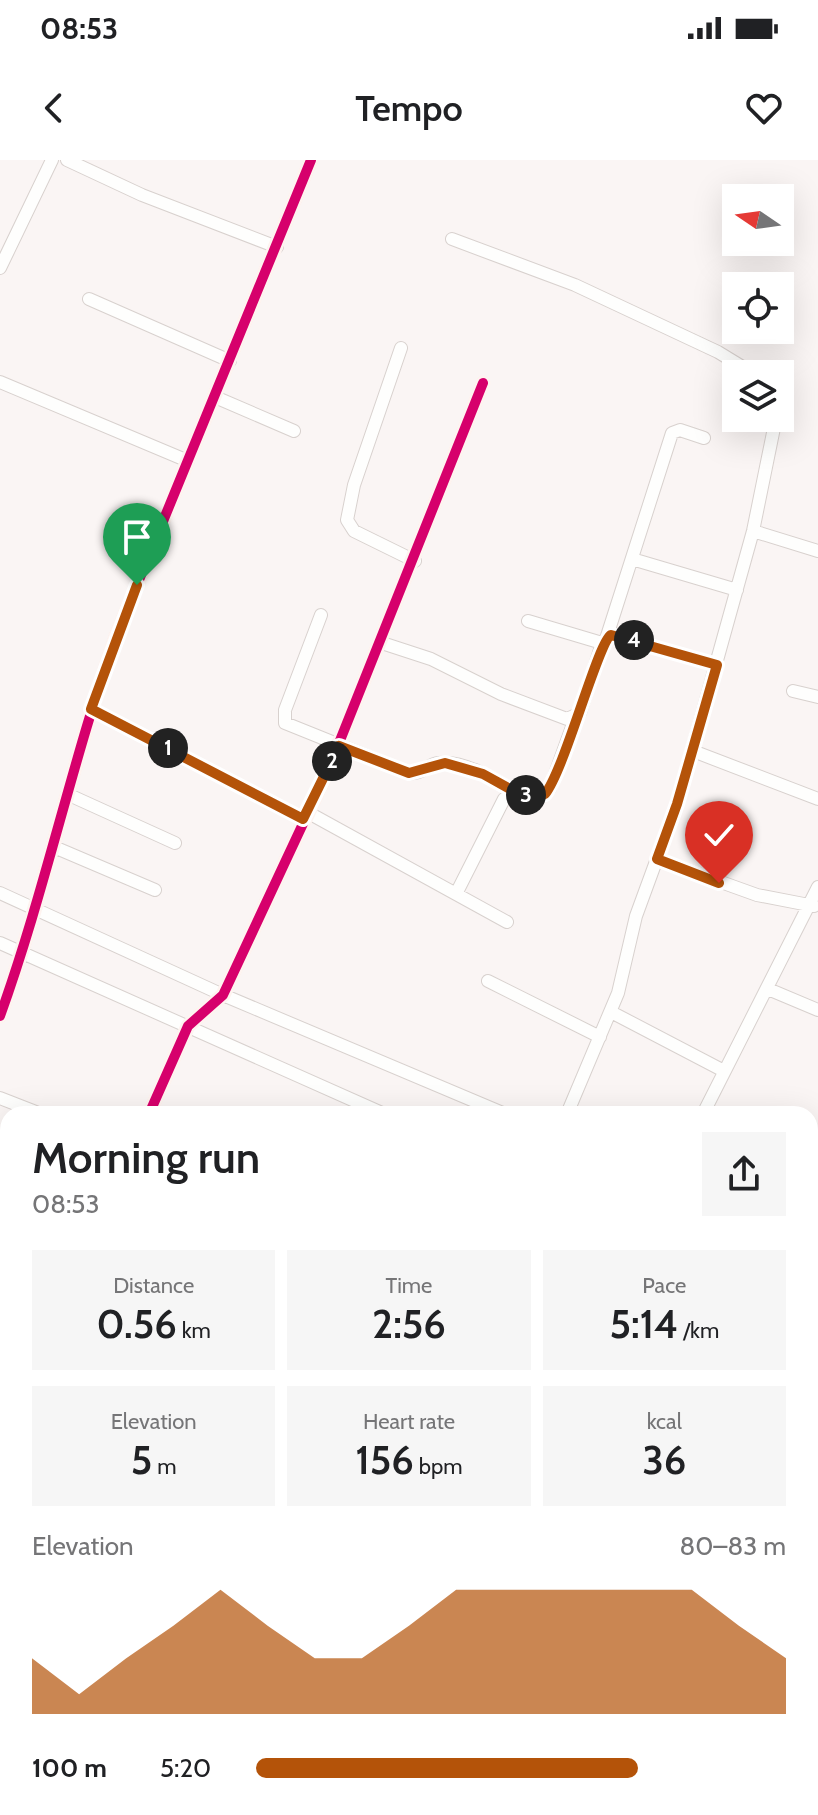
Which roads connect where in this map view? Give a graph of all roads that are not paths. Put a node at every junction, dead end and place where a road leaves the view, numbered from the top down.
1 (52, 160) edge
2 (67, 160) edge
3 (311, 160) edge
4 (452, 239) dead end
5 (277, 247) junction
6 (0, 268) edge
7 (89, 299) dead end
8 (401, 348) dead end
9 (731, 360) edge
10 (230, 361) junction
11 (0, 382) edge
12 (483, 383) dead end
13 (215, 397) junction
14 (294, 431) dead end
15 (773, 432) edge
16 (704, 438) dead end
17 (188, 461) junction
18 (753, 531) junction
19 (818, 551) edge
20 (632, 559) junction
21 (415, 561) junction
22 (737, 590) junction
23 (321, 615) dead end
24 (528, 621) dead end
25 (605, 639) junction
26 (382, 643) junction
27 (717, 665) junction
28 (793, 691) dead end
29 (818, 697) edge
30 (91, 709) junction
31 (576, 716) junction
32 (339, 746) junction
33 (693, 751) junction
34 (517, 793) junction
35 (67, 794) junction
36 (818, 799) edge
37 (305, 816) junction
38 (175, 843) dead end
39 (54, 847) junction
40 (657, 859) junction
41 (818, 887) edge
42 (155, 890) dead end
43 (0, 893) edge
44 (456, 894) junction
45 (814, 906) edge
46 (35, 909) junction
47 (507, 922) dead end
48 (0, 943) edge
49 (23, 952) junction
50 (488, 981) dead end
51 (768, 989) junction
52 (223, 995) junction
53 (818, 1010) edge
54 (611, 1012) junction
55 (0, 1016) edge
56 (188, 1026) junction
57 (600, 1037) junction
58 (724, 1071) junction
59 (0, 1098) edge
60 (20, 1106) edge
61 (153, 1106) edge
62 (366, 1106) edge
63 (486, 1106) edge
64 (570, 1106) edge
65 (707, 1106) edge

1 - 6 street
2 - 5 street
3 - 5 street
4 - 9 street
5 - 10 street
7 - 10 street
8 - 21 street
10 - 13 street
11 - 17 street
12 - 21 street
13 - 14 street
13 - 17 street
15 - 18 street
16 - 20 street
17 - 30 street
18 - 19 street
18 - 22 street
20 - 22 street
20 - 25 street
21 - 26 street
22 - 27 street
23 - 32 street
24 - 25 street
25 - 27 street
25 - 31 street
26 - 31 street
26 - 32 street
27 - 33 street
28 - 29 street
30 - 35 street
30 - 37 street
31 - 34 street
32 - 34 street
32 - 37 street
33 - 36 street
33 - 40 street
34 - 44 street
35 - 38 street
35 - 39 street
37 - 44 street
37 - 52 street
39 - 42 street
39 - 46 street
40 - 45 street
40 - 54 street
41 - 45 street
43 - 46 street
44 - 47 street
45 - 51 street
46 - 49 street
46 - 52 street
48 - 49 street
49 - 55 street
49 - 56 street
50 - 57 street
51 - 53 street
51 - 58 street
52 - 56 street
52 - 63 street
54 - 57 street
54 - 58 street
56 - 61 street
56 - 62 street
57 - 64 street
58 - 65 street
59 - 60 street

